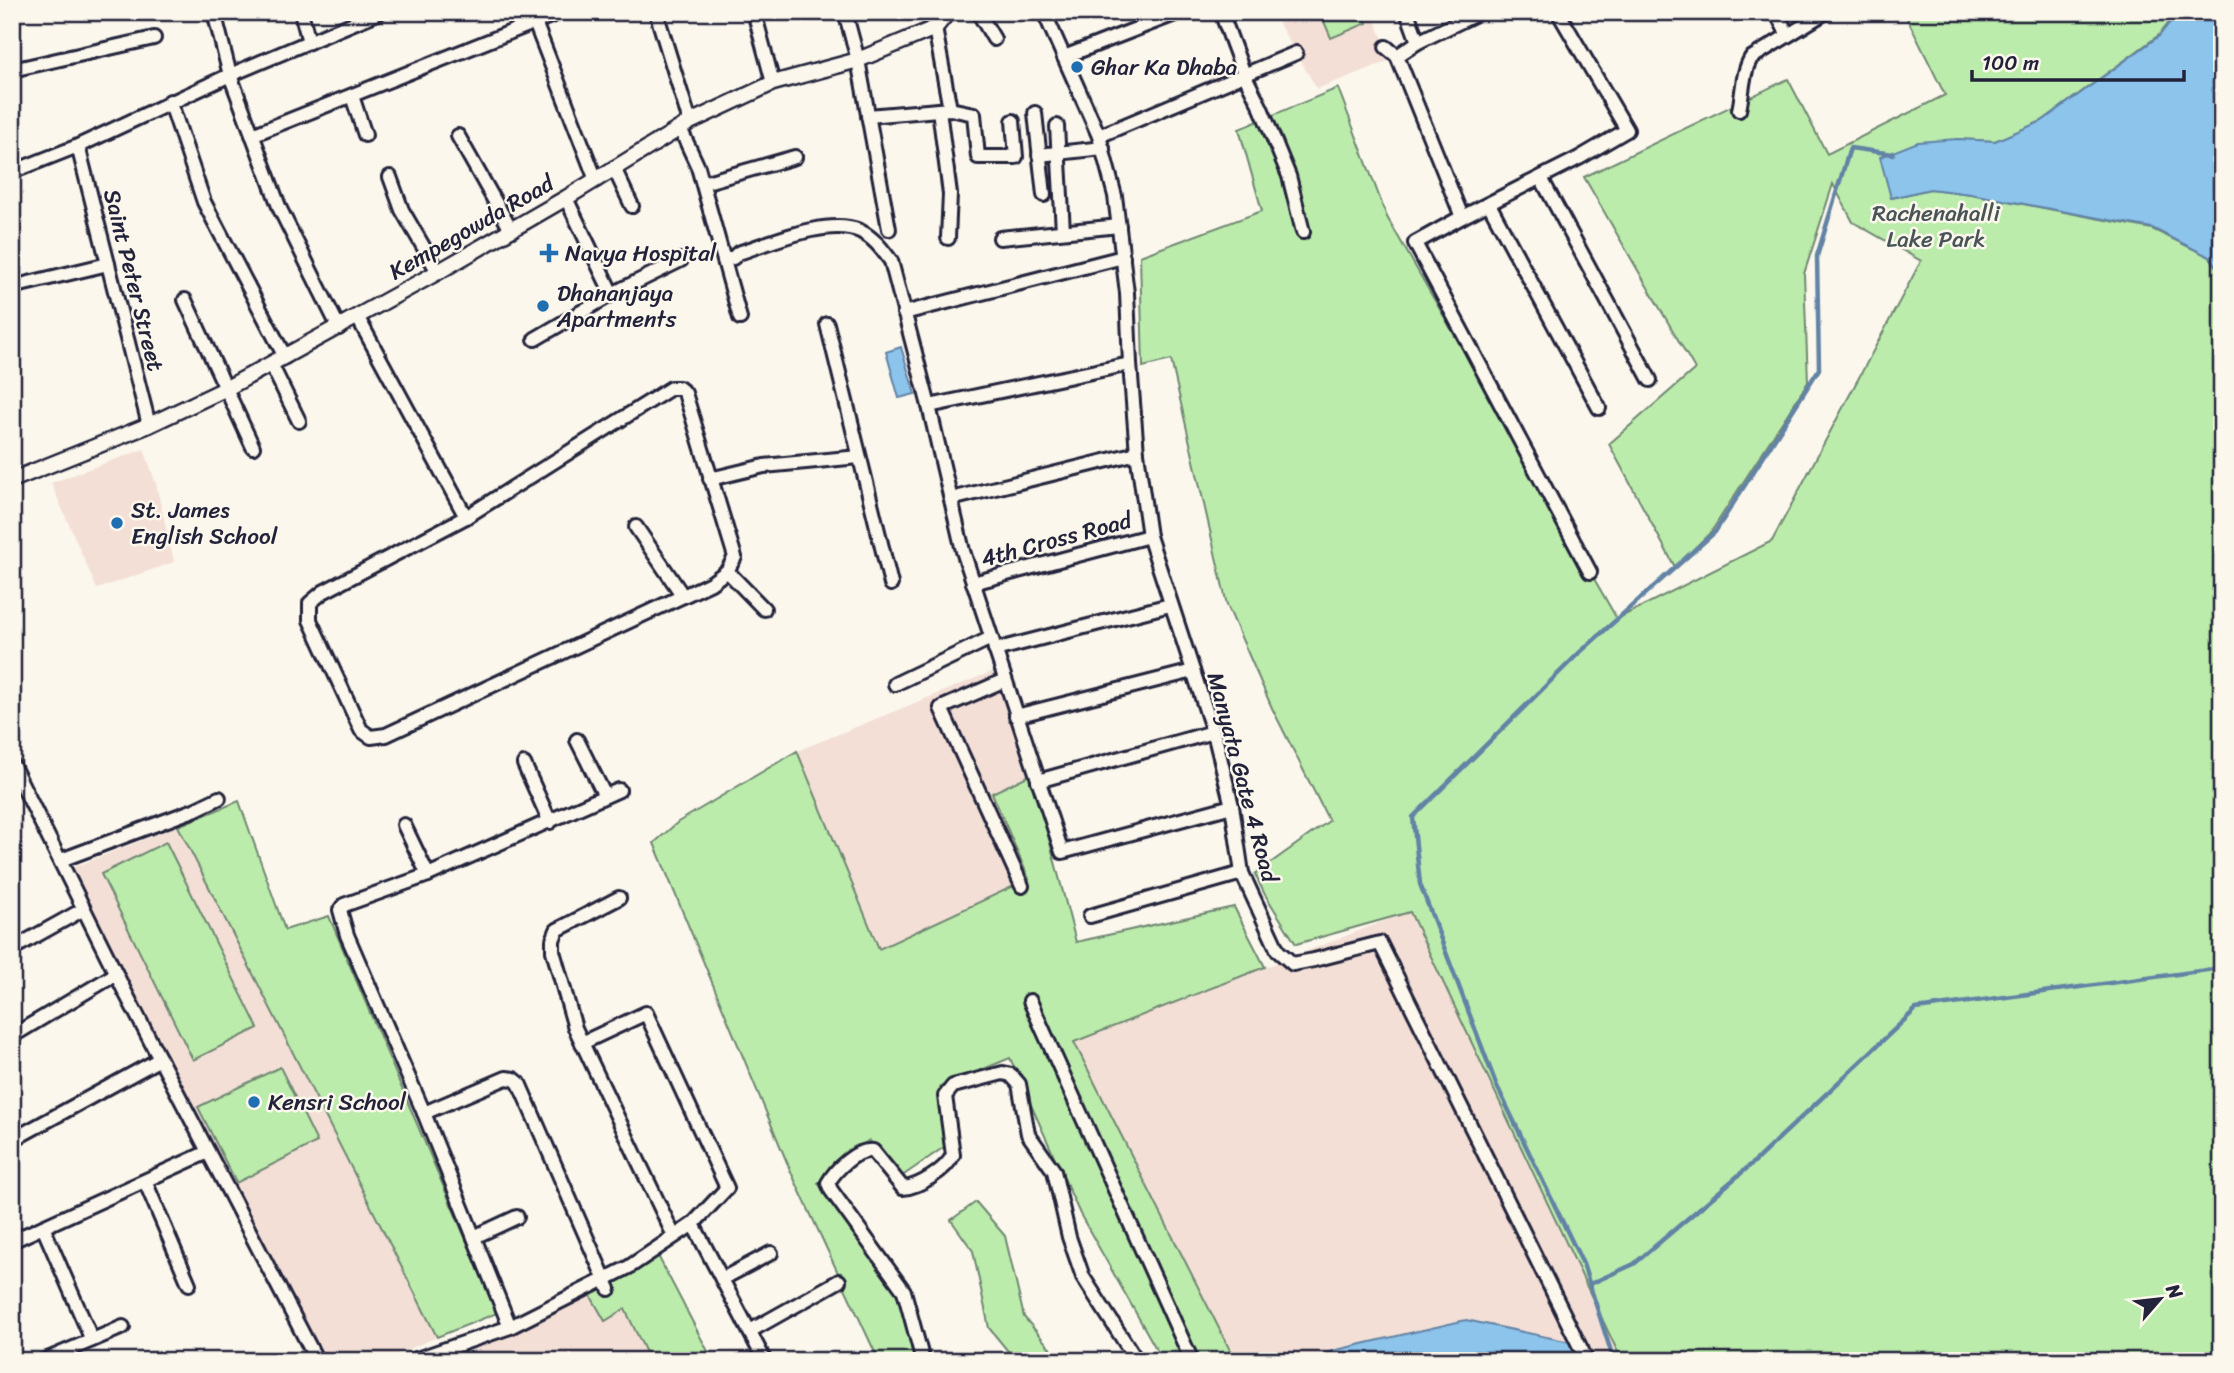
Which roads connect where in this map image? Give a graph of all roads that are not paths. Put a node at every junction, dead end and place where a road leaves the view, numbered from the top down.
1 (214, 12) edge
2 (301, 12) edge
3 (380, 12) edge
4 (561, 12) edge
5 (656, 12) edge
6 (754, 12) edge
7 (845, 12) edge
8 (948, 12) edge
9 (978, 12) edge
10 (1044, 12) edge
11 (1180, 12) edge
12 (1221, 12) edge
13 (1407, 12) edge
14 (1480, 12) edge
15 (1558, 12) edge
16 (1776, 12) edge
17 (1826, 12) edge
18 (533, 18) edge
19 (935, 28) junction
20 (1788, 35) junction
21 (154, 38) dead end
22 (994, 39) dead end
23 (309, 42) junction
24 (1418, 42) junction
25 (1386, 47) dead end
26 (1296, 53) dead end
27 (1397, 56) junction
28 (1064, 57) junction
29 (858, 60) junction
30 (12, 71) edge
31 (1244, 74) junction
32 (230, 75) junction
33 (773, 83) junction
34 (352, 96) junction
35 (170, 101) junction
36 (945, 109) junction
37 (1739, 110) dead end
38 (1035, 113) dead end
39 (868, 116) junction
40 (1013, 121) dead end
41 (685, 125) junction
42 (1057, 126) dead end
43 (252, 135) junction
44 (365, 135) dead end
45 (458, 136) dead end
46 (1101, 142) junction
47 (78, 146) junction
48 (1060, 153) junction
49 (1039, 155) junction
50 (795, 158) dead end
51 (614, 168) junction
52 (12, 172) edge
53 (390, 177) dead end
54 (1541, 178) junction
55 (596, 180) junction
56 (703, 183) junction
57 (1044, 195) dead end
58 (566, 198) junction
59 (1489, 204) junction
60 (632, 206) dead end
61 (1462, 217) junction
62 (1119, 226) junction
63 (889, 229) dead end
64 (511, 230) junction
65 (1063, 231) junction
66 (1303, 232) dead end
67 (948, 238) dead end
68 (1000, 238) dead end
69 (1123, 257) junction
70 (681, 260) dead end
71 (724, 260) junction
72 (108, 264) junction
73 (438, 272) junction
74 (12, 287) edge
75 (612, 294) junction
76 (186, 300) dead end
77 (904, 313) junction
78 (358, 318) junction
79 (740, 318) dead end
80 (827, 324) dead end
81 (339, 328) junction
82 (535, 339) dead end
83 (285, 357) junction
84 (271, 364) junction
85 (1130, 364) junction
86 (1650, 380) dead end
87 (227, 388) junction
88 (929, 406) junction
89 (1599, 408) dead end
90 (299, 421) dead end
91 (149, 425) junction
92 (253, 447) dead end
93 (1137, 453) junction
94 (859, 457) junction
95 (710, 479) junction
96 (12, 480) edge
97 (951, 499) junction
98 (466, 517) junction
99 (636, 527) dead end
100 (1149, 536) junction
101 (727, 571) junction
102 (1590, 572) dead end
103 (973, 583) junction
104 (891, 584) dead end
105 (683, 596) junction
106 (1170, 605) junction
107 (764, 609) dead end
108 (993, 644) junction
109 (1193, 671) junction
110 (1005, 680) junction
111 (895, 684) dead end
112 (1016, 716) junction
113 (1213, 732) junction
114 (577, 740) dead end
115 (12, 764) edge
116 (524, 764) dead end
117 (1038, 781) junction
118 (619, 790) dead end
119 (605, 796) junction
120 (219, 798) dead end
121 (1232, 806) junction
122 (550, 821) junction
123 (404, 825) dead end
124 (61, 860) junction
125 (1242, 873) junction
126 (428, 875) junction
127 (1022, 886) dead end
128 (619, 898) dead end
129 (84, 909) junction
130 (1090, 916) dead end
131 (12, 949) edge
132 (116, 974) junction
133 (1030, 1002) dead end
134 (12, 1036) edge
135 (582, 1043) junction
136 (160, 1059) junction
137 (424, 1113) junction
138 (12, 1140) edge
139 (208, 1152) junction
140 (145, 1181) junction
141 (517, 1217) dead end
142 (693, 1224) junction
143 (43, 1227) junction
144 (674, 1236) junction
145 (474, 1237) junction
146 (12, 1241) edge
147 (771, 1253) dead end
148 (722, 1279) junction
149 (839, 1281) dead end
150 (189, 1284) dead end
151 (606, 1285) junction
152 (123, 1327) dead end
153 (510, 1327) junction
154 (750, 1331) junction
155 (92, 1340) junction
156 (1585, 1357) edge
157 (43, 1361) edge
158 (317, 1361) edge
159 (411, 1361) edge
160 (765, 1361) edge
161 (923, 1361) edge
162 (1137, 1361) edge
163 (1192, 1361) edge

1 - 32 street
2 - 23 street
3 - 23 street
4 - 18 street
5 - 41 street
6 - 33 street
7 - 29 street
8 - 19 street, Kempegowda Road
9 - 22 street
10 - 28 street, Manyata Gate 4 Road
11 - 28 street
12 - 31 street
13 - 24 street
14 - 24 street
15 - 54 street
16 - 20 street
17 - 20 street
18 - 34 street
18 - 55 street
19 - 29 street, Kempegowda Road
19 - 36 street
20 - 37 street
21 - 30 street
23 - 32 street
24 - 27 street
25 - 27 street
26 - 31 street
27 - 61 street
28 - 46 street, Manyata Gate 4 Road
29 - 33 street, Kempegowda Road
29 - 39 street
31 - 46 street
31 - 66 street
32 - 35 street
32 - 43 street
33 - 41 street, Kempegowda Road
34 - 43 street
34 - 44 street
35 - 47 street
35 - 83 street
36 - 39 street
36 - 40 street
36 - 67 street
38 - 49 street
39 - 63 street
41 - 51 street, Kempegowda Road
41 - 56 street
42 - 48 street
43 - 81 street
45 - 64 street
46 - 48 street
46 - 62 street, Manyata Gate 4 Road
47 - 52 street
47 - 72 street, Saint Peter Street
48 - 49 street
48 - 65 street
49 - 57 street
50 - 56 street
51 - 55 street, Kempegowda Road
51 - 60 street
53 - 73 street
54 - 59 street
54 - 86 street
55 - 58 street, Kempegowda Road
56 - 71 street
58 - 64 street, Kempegowda Road
58 - 75 street
59 - 61 street
59 - 89 street
61 - 102 street
62 - 65 street
62 - 69 street, Manyata Gate 4 Road
64 - 73 street, Kempegowda Road
65 - 68 street
69 - 77 street
69 - 85 street, Manyata Gate 4 Road
70 - 75 street
71 - 77 street
71 - 79 street
72 - 74 street
72 - 91 street, Saint Peter Street
73 - 78 street, Kempegowda Road
75 - 82 street
76 - 87 street
77 - 88 street
78 - 81 street, Kempegowda Road
78 - 98 street
80 - 94 street
81 - 83 street, Kempegowda Road
83 - 84 street, Kempegowda Road
84 - 87 street, Kempegowda Road
84 - 90 street
85 - 88 street
85 - 93 street, Manyata Gate 4 Road
87 - 91 street, Kempegowda Road
87 - 92 street
88 - 97 street
91 - 96 street, Kempegowda Road
93 - 97 street
93 - 100 street, Manyata Gate 4 Road
94 - 95 street
94 - 104 street
95 - 98 street
95 - 101 street
97 - 103 street
98 - 105 street
99 - 105 street
100 - 103 street, 4th Cross Road
100 - 106 street, Manyata Gate 4 Road
101 - 105 street
101 - 107 street
103 - 108 street
106 - 108 street
106 - 109 street, Manyata Gate 4 Road
108 - 110 street
108 - 111 street
109 - 112 street
109 - 113 street, Manyata Gate 4 Road
110 - 112 street
110 - 127 street
112 - 117 street
113 - 117 street
113 - 121 street, Manyata Gate 4 Road
114 - 119 street
115 - 124 street
116 - 122 street
117 - 121 street
118 - 119 street
119 - 122 street
120 - 124 street
121 - 125 street, Manyata Gate 4 Road
122 - 126 street
123 - 126 street
124 - 129 street
125 - 130 street
125 - 156 street, Manyata Gate 4 Road
126 - 137 street
128 - 135 street
129 - 131 street
129 - 132 street
132 - 134 street
132 - 136 street
133 - 163 street
135 - 142 street
135 - 144 street
136 - 138 street
136 - 139 street
137 - 145 street
137 - 151 street
139 - 140 street
139 - 158 street
140 - 143 street
140 - 150 street
141 - 145 street
142 - 144 street
142 - 148 street
143 - 146 street
143 - 155 street
144 - 151 street
145 - 153 street
147 - 148 street
148 - 154 street
149 - 154 street
151 - 153 street
152 - 155 street
153 - 159 street
154 - 160 street
155 - 157 street
161 - 162 street

